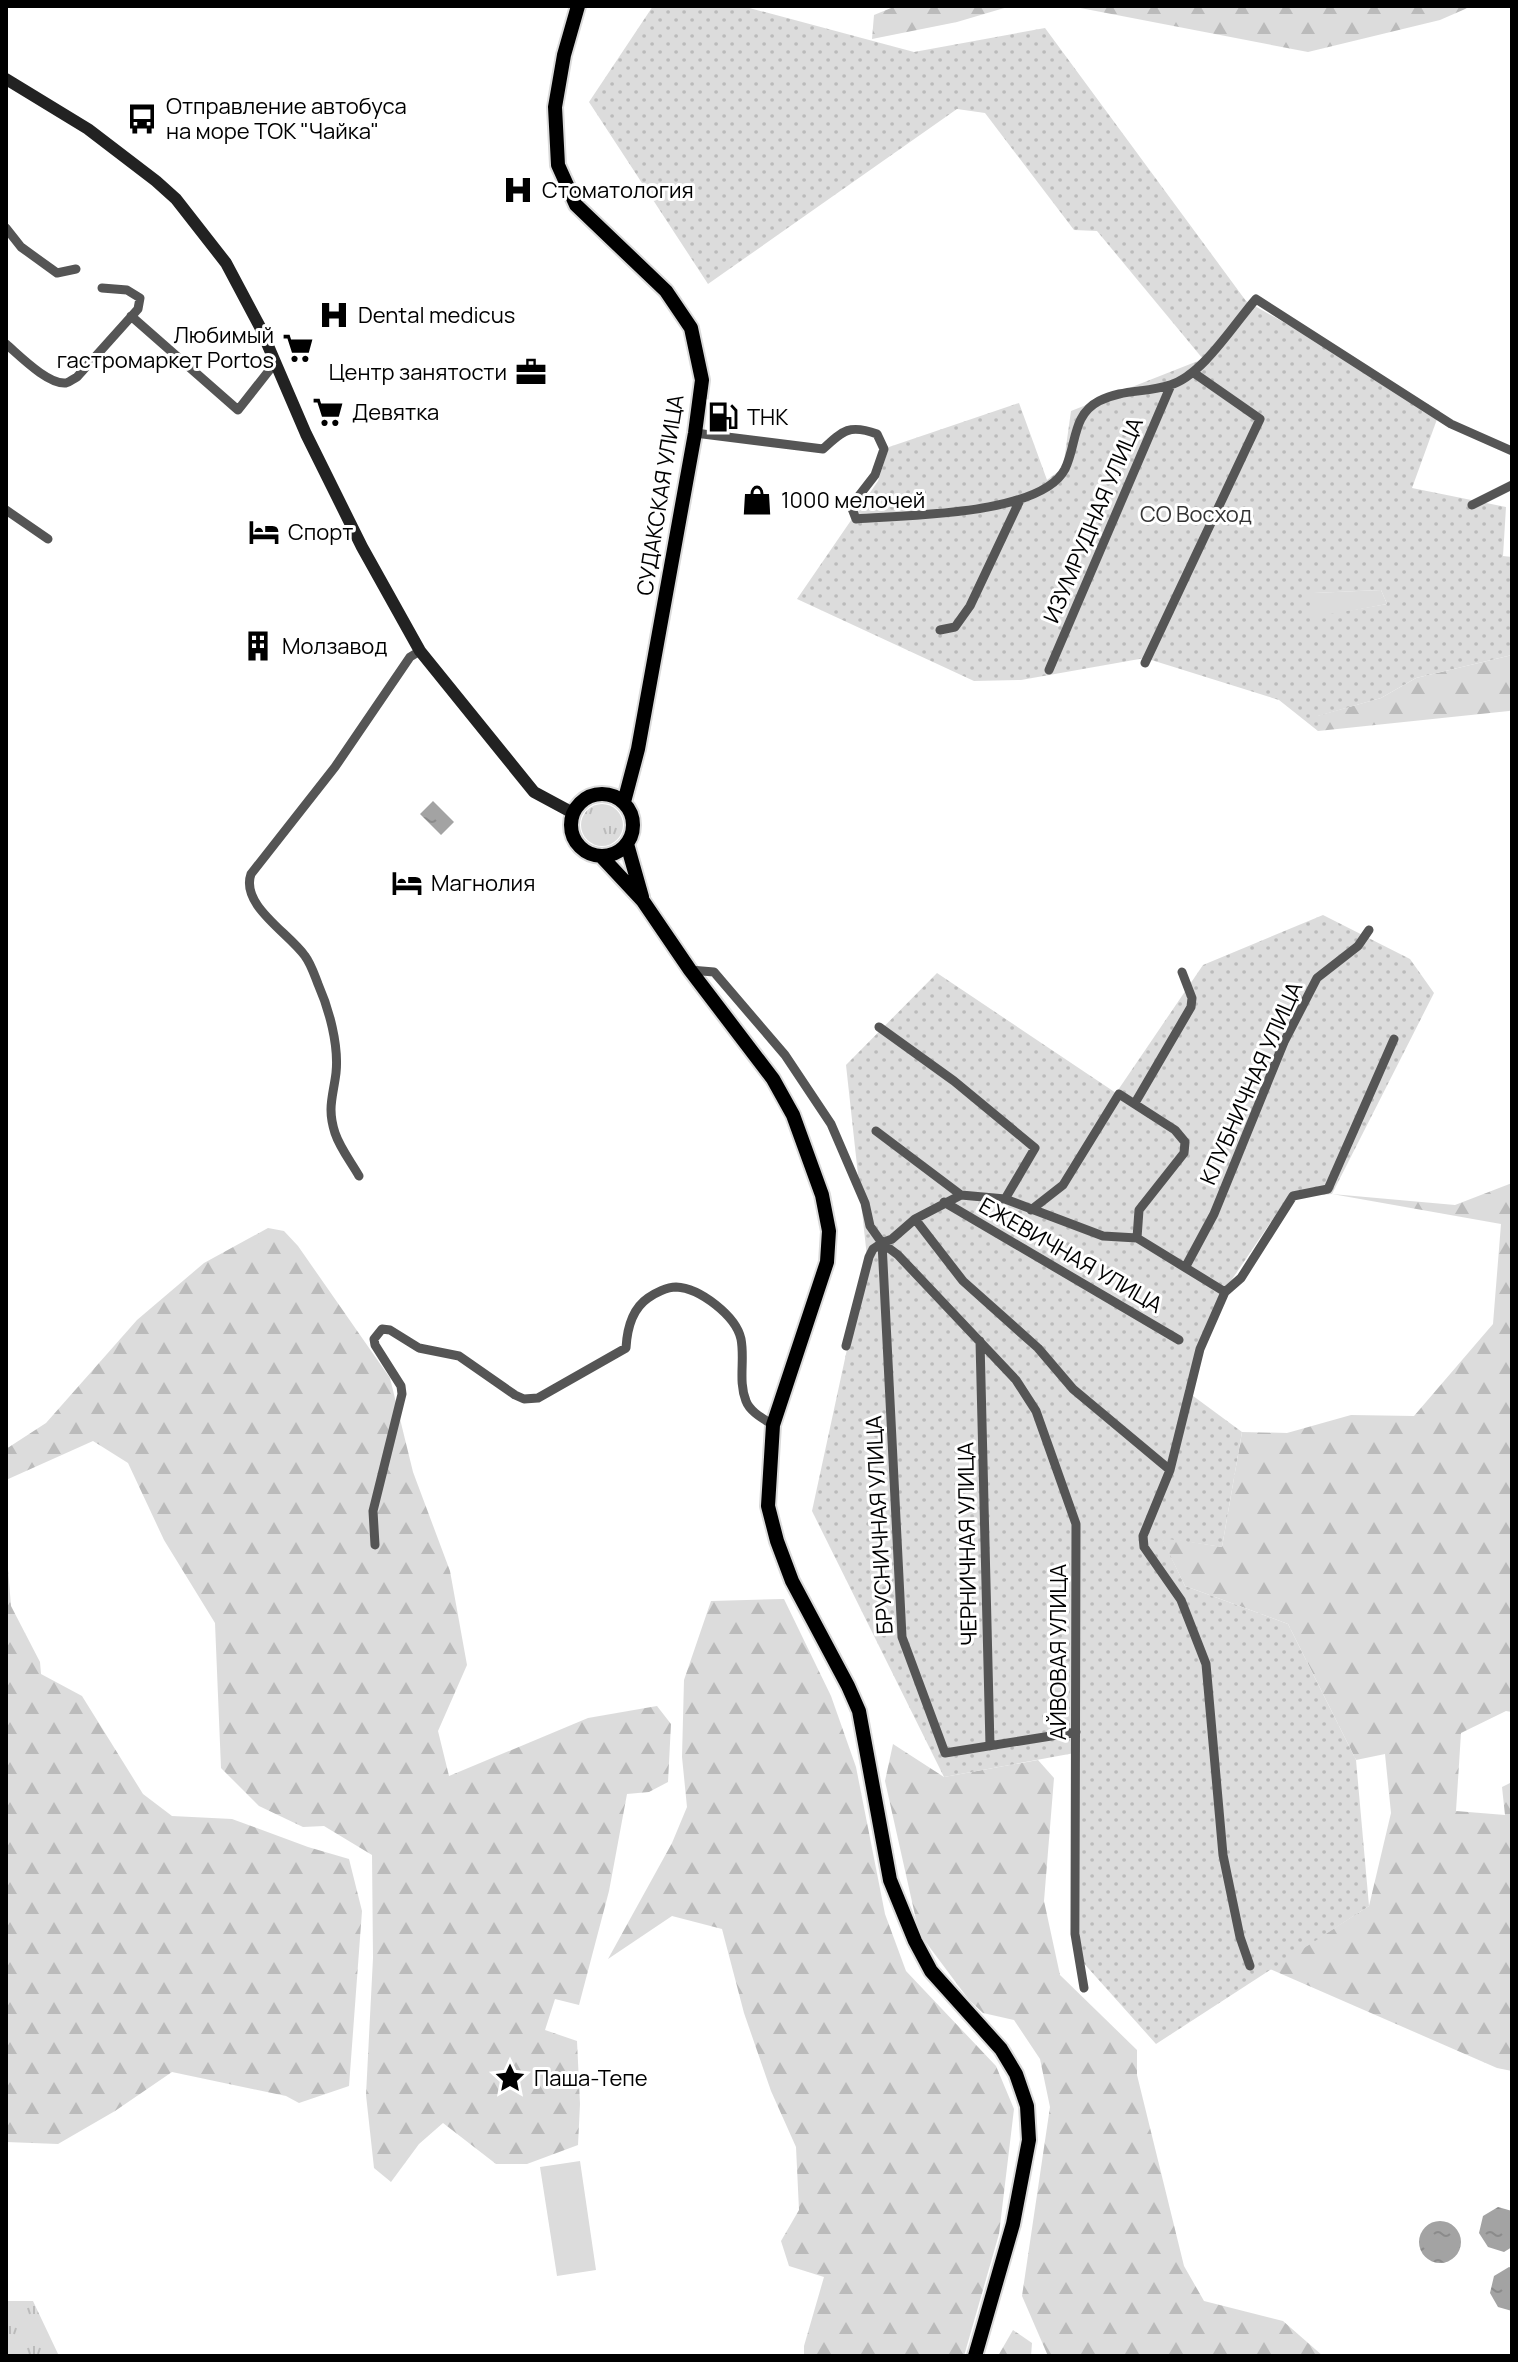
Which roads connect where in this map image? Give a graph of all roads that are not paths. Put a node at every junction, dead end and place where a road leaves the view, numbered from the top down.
1 (578, 6) edge
2 (6, 79) edge
3 (6, 228) edge
4 (76, 269) dead end
5 (102, 288) dead end
6 (131, 316) junction
7 (6, 344) edge
8 (275, 363) junction
9 (1194, 373) junction
10 (1171, 385) junction
11 (695, 433) junction
12 (1512, 451) edge
13 (1512, 485) edge
14 (1020, 500) junction
15 (1472, 505) dead end
16 (6, 510) edge
17 (48, 539) dead end
18 (940, 630) dead end
19 (420, 651) junction
20 (1145, 663) dead end
21 (1049, 670) dead end
22 (624, 802) junction
23 (573, 813) junction
24 (627, 844) junction
25 (601, 856) junction
26 (643, 901) junction
27 (1369, 930) dead end
28 (690, 970) junction
29 (1182, 972) dead end
30 (879, 1027) dead end
31 (1394, 1039) dead end
32 (1135, 1103) junction
33 (876, 1131) dead end
34 (359, 1176) dead end
35 (961, 1195) junction
36 (1005, 1199) junction
37 (944, 1202) junction
38 (1031, 1210) junction
39 (915, 1219) junction
40 (1137, 1238) junction
41 (882, 1243) junction
42 (1186, 1266) junction
43 (1225, 1292) junction
44 (1179, 1340) dead end
45 (980, 1341) junction
46 (846, 1346) dead end
47 (773, 1425) junction
48 (1170, 1470) junction
49 (375, 1545) dead end
50 (1076, 1732) junction
51 (990, 1746) junction
52 (1250, 1966) dead end
53 (1084, 1988) dead end
54 (975, 2356) edge

1 - 11 main road, СУДАКСКАЯ УЛИЦА
2 - 8 main road
3 - 4 street
5 - 6 street
6 - 7 street
6 - 8 street
8 - 19 main road
9 - 10 street
9 - 12 street
9 - 20 street
10 - 14 street
10 - 21 street, ИЗУМРУДНАЯ УЛИЦА
11 - 14 street
11 - 22 main road, СУДАКСКАЯ УЛИЦА
13 - 15 street
14 - 18 street
16 - 17 street
19 - 23 main road
19 - 34 street
22 - 23 main road
22 - 24 main road
23 - 25 main road
24 - 25 main road
24 - 26 main road
25 - 26 main road
26 - 28 main road
27 - 42 street, КЛУБНИЧНАЯ УЛИЦА
28 - 41 street
28 - 47 main road
29 - 32 street
30 - 36 street
31 - 43 street
32 - 38 street
32 - 40 street
33 - 35 street
35 - 36 street
35 - 37 street
36 - 38 street
37 - 39 street
37 - 44 street, ЕЖЕВИЧНАЯ УЛИЦА
38 - 40 street
39 - 41 street
39 - 48 street
40 - 42 street
41 - 45 street, АЙВОВАЯ УЛИЦА
41 - 46 street
41 - 51 street, БРУСНИЧНАЯ УЛИЦА
42 - 43 street
43 - 48 street
45 - 50 street, АЙВОВАЯ УЛИЦА
45 - 51 street, ЧЕРНИЧНАЯ УЛИЦА
47 - 49 street
47 - 54 main road
48 - 52 street
50 - 51 street
50 - 53 street, АЙВОВАЯ УЛИЦА

